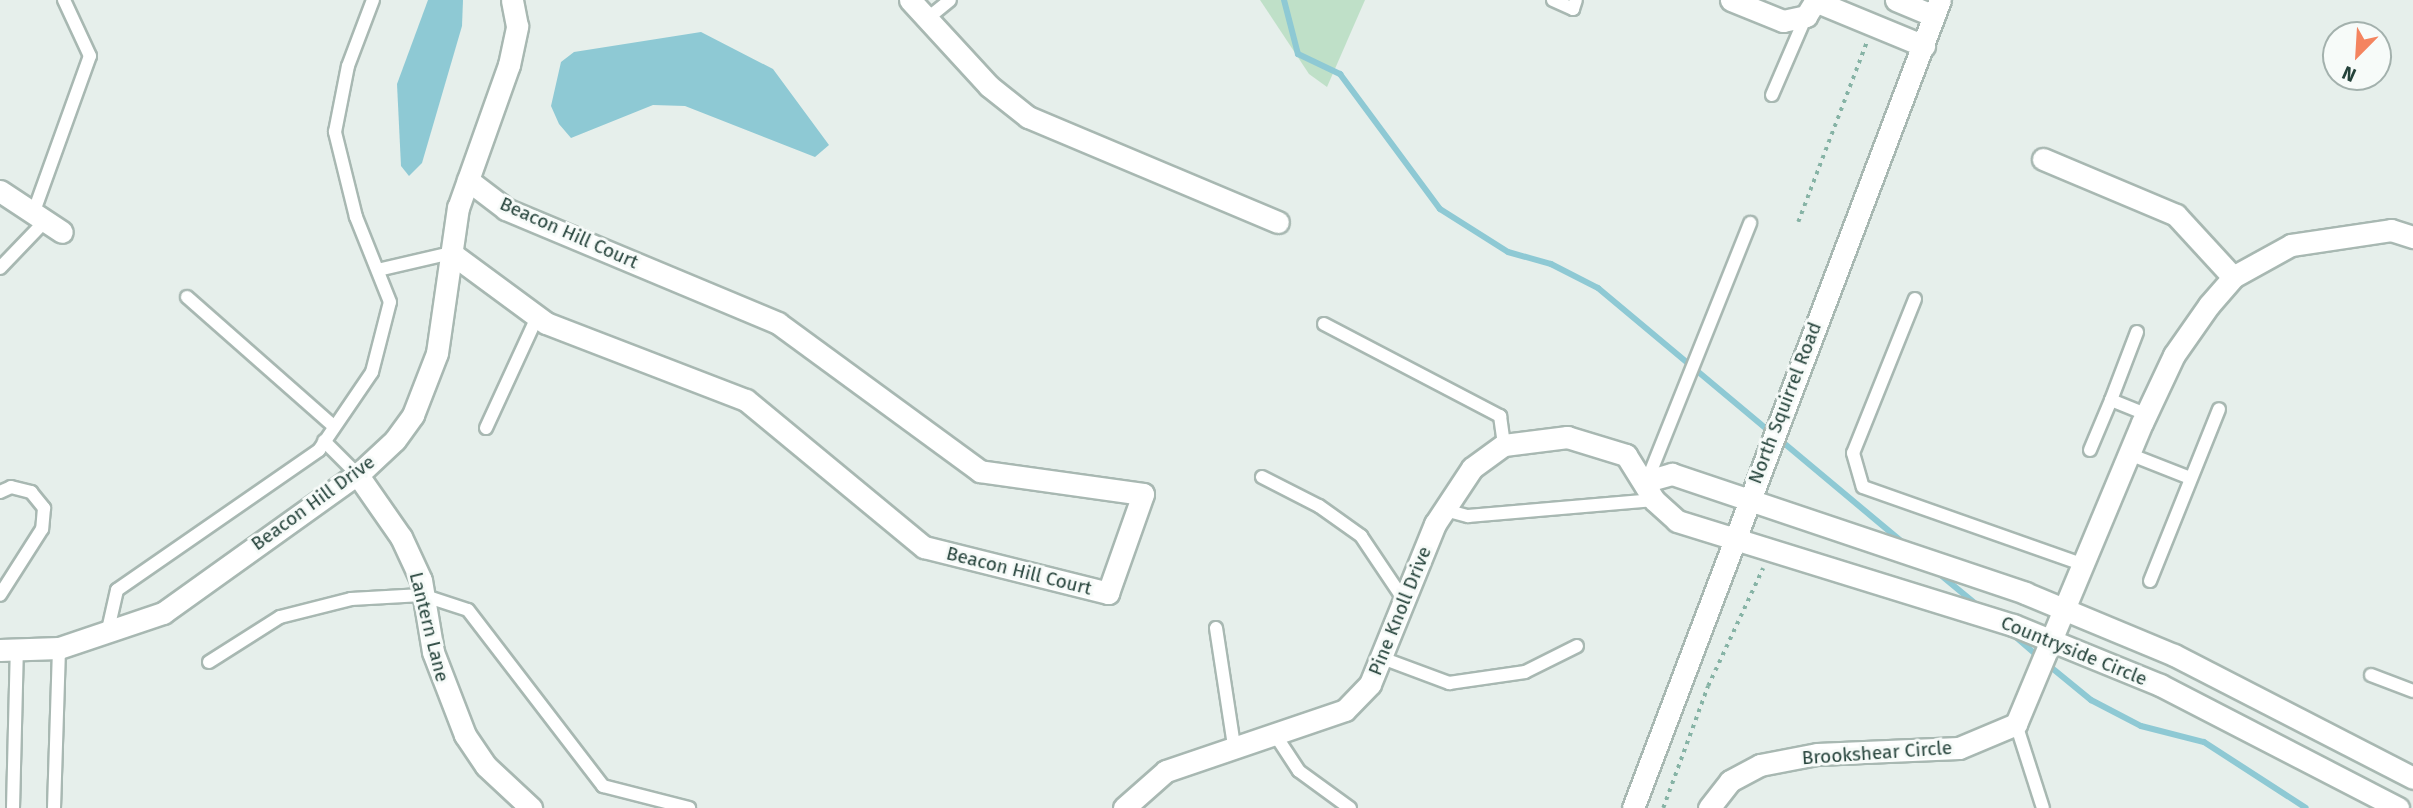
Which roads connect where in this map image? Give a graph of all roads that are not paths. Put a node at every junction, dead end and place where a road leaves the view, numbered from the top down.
1 (64, 0) edge
2 (373, 0) edge
3 (512, 0) edge
4 (910, 0) edge
5 (950, 0) edge
6 (1553, 0) edge
7 (1576, 0) edge
8 (1731, 0) edge
9 (1896, 0) edge
10 (1812, 5) edge
11 (1937, 8) edge
12 (928, 18) junction
13 (1924, 46) junction
14 (1772, 95) dead end
15 (2043, 159) dead end
16 (468, 180) junction
17 (0, 191) edge
18 (47, 222) junction
19 (1278, 222) dead end
20 (1749, 223) dead end
21 (2413, 237) edge
22 (452, 253) junction
23 (0, 268) edge
24 (382, 269) junction
25 (2233, 277) junction
26 (187, 297) dead end
27 (1915, 299) dead end
28 (537, 317) junction
29 (1324, 324) dead end
30 (2137, 332) dead end
31 (2111, 400) junction
32 (2219, 409) dead end
33 (2146, 414) junction
34 (332, 425) junction
35 (486, 428) dead end
36 (324, 441) junction
37 (1504, 445) junction
38 (2090, 450) dead end
39 (2129, 454) junction
40 (357, 474) junction
41 (1262, 477) dead end
42 (2190, 478) junction
43 (1650, 490) junction
44 (0, 492) edge
45 (1747, 502) junction
46 (1445, 510) junction
47 (1731, 543) junction
48 (2085, 565) junction
49 (2150, 581) dead end
50 (0, 595) edge
51 (422, 595) junction
52 (1406, 604) junction
53 (2061, 626) junction
54 (1216, 628) dead end
55 (107, 635) junction
56 (1577, 646) dead end
57 (59, 648) junction
58 (8, 650) edge
59 (1382, 658) junction
60 (209, 662) dead end
61 (2371, 675) dead end
62 (2413, 691) edge
63 (2016, 724) junction
64 (1274, 733) junction
65 (1234, 746) junction
66 (2413, 778) edge
67 (13, 808) edge
68 (54, 808) edge
69 (531, 808) edge
70 (689, 808) edge
71 (1124, 808) edge
72 (1350, 808) edge
73 (1633, 808) edge
74 (1709, 808) edge
75 (2043, 808) edge
76 (2398, 808) edge

1 - 18 lane
2 - 24 lane
3 - 16 street, Beacon Hill Drive
4 - 12 street
5 - 12 lane
6 - 7 lane
8 - 10 street
9 - 11 street
10 - 13 street
10 - 14 lane
11 - 13 street, North Squirrel Road
12 - 19 street
13 - 45 street, North Squirrel Road
15 - 25 street
16 - 22 street, Beacon Hill Drive
16 - 28 street, Beacon Hill Court
17 - 18 street
18 - 23 lane
20 - 43 lane
21 - 25 street, Countryside Circle
22 - 24 lane
22 - 28 street, Beacon Hill Court
22 - 40 street, Beacon Hill Drive
24 - 34 lane
25 - 33 street, Countryside Circle
26 - 34 lane
27 - 48 lane
28 - 35 lane
29 - 37 lane
30 - 31 lane
31 - 33 lane
31 - 38 lane
32 - 42 lane
33 - 39 street, Countryside Circle
34 - 36 lane
36 - 40 lane
36 - 55 lane
37 - 43 street, Pine Knoll Drive
37 - 46 street, Pine Knoll Drive
39 - 42 lane
39 - 48 street, Countryside Circle
40 - 51 street, Lantern Lane
40 - 55 street, Beacon Hill Drive
41 - 52 lane
42 - 49 lane
43 - 45 street
43 - 46 lane
43 - 47 street, Pine Knoll Drive
44 - 50 lane
45 - 47 street, North Squirrel Road
45 - 53 street, Countryside Circle
46 - 52 street, Pine Knoll Drive
47 - 53 street, Countryside Circle
47 - 73 street, North Squirrel Road
48 - 53 street, Countryside Circle
51 - 60 lane
51 - 69 street, Lantern Lane
51 - 70 lane
52 - 59 street, Pine Knoll Drive
53 - 63 street
53 - 66 street, Countryside Circle
53 - 76 street, Countryside Circle
54 - 65 lane
55 - 57 street, Beacon Hill Drive
56 - 59 lane
57 - 58 street, Beacon Hill Drive
57 - 68 lane
58 - 67 lane
59 - 64 street, Pine Knoll Drive
61 - 62 lane
63 - 74 street, Brookshear Circle
63 - 75 lane
64 - 65 street, Pine Knoll Drive
64 - 72 lane
65 - 71 street, Pine Knoll Drive

